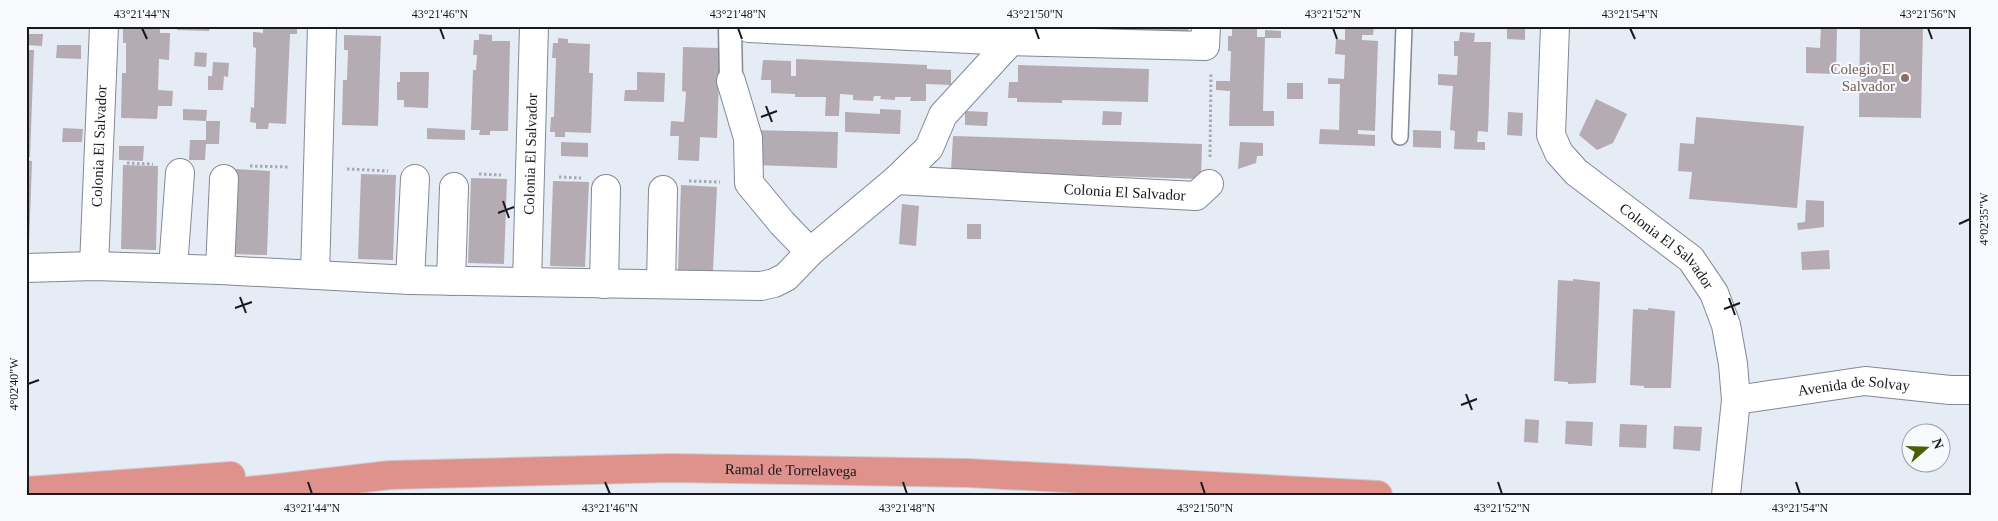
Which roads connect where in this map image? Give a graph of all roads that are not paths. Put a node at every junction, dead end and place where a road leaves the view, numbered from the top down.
1 (104, 26) edge
2 (322, 26) edge
3 (534, 26) edge
4 (730, 26) edge
5 (750, 26) edge
6 (1404, 26) edge
7 (1554, 26) edge
8 (1011, 36) junction
9 (1206, 36) edge
10 (730, 81) joint
11 (1400, 137) dead end
12 (180, 173) dead end
13 (415, 179) dead end
14 (224, 180) dead end
15 (896, 180) junction
16 (1209, 184) road end
17 (454, 186) dead end
18 (606, 188) dead end
19 (663, 190) dead end
20 (810, 252) junction
21 (94, 266) junction
22 (26, 268) edge
23 (173, 268) junction
24 (220, 270) junction
25 (316, 275) junction
26 (410, 280) junction
27 (451, 281) junction
28 (527, 282) junction
29 (604, 284) junction
30 (661, 284) junction
31 (1972, 390) edge
32 (1736, 400) junction
33 (390, 475) junction
34 (26, 491) edge
35 (204, 495) edge
36 (1378, 495) edge
37 (1726, 495) edge

1 - 21 street, Colonia El Salvador
2 - 25 street
3 - 28 street, Colonia El Salvador
4 - 10 street
5 - 8 street
6 - 11 lane
7 - 32 street, Colonia El Salvador
8 - 9 street
8 - 15 street
10 - 20 street
12 - 23 street
13 - 26 street
14 - 24 street
15 - 16 street, Colonia El Salvador
15 - 20 street
17 - 27 street
18 - 29 street
19 - 30 street
20 - 30 street
21 - 22 street
21 - 23 street
23 - 24 street
24 - 25 street
25 - 26 street
26 - 27 street
27 - 28 street
28 - 29 street
29 - 30 street
31 - 32 street, Avenida de Solvay
32 - 37 street, Colonia El Salvador
33 - 34 highway
33 - 35 highway, Ramal de Torrelavega
33 - 36 highway, Ramal de Torrelavega

